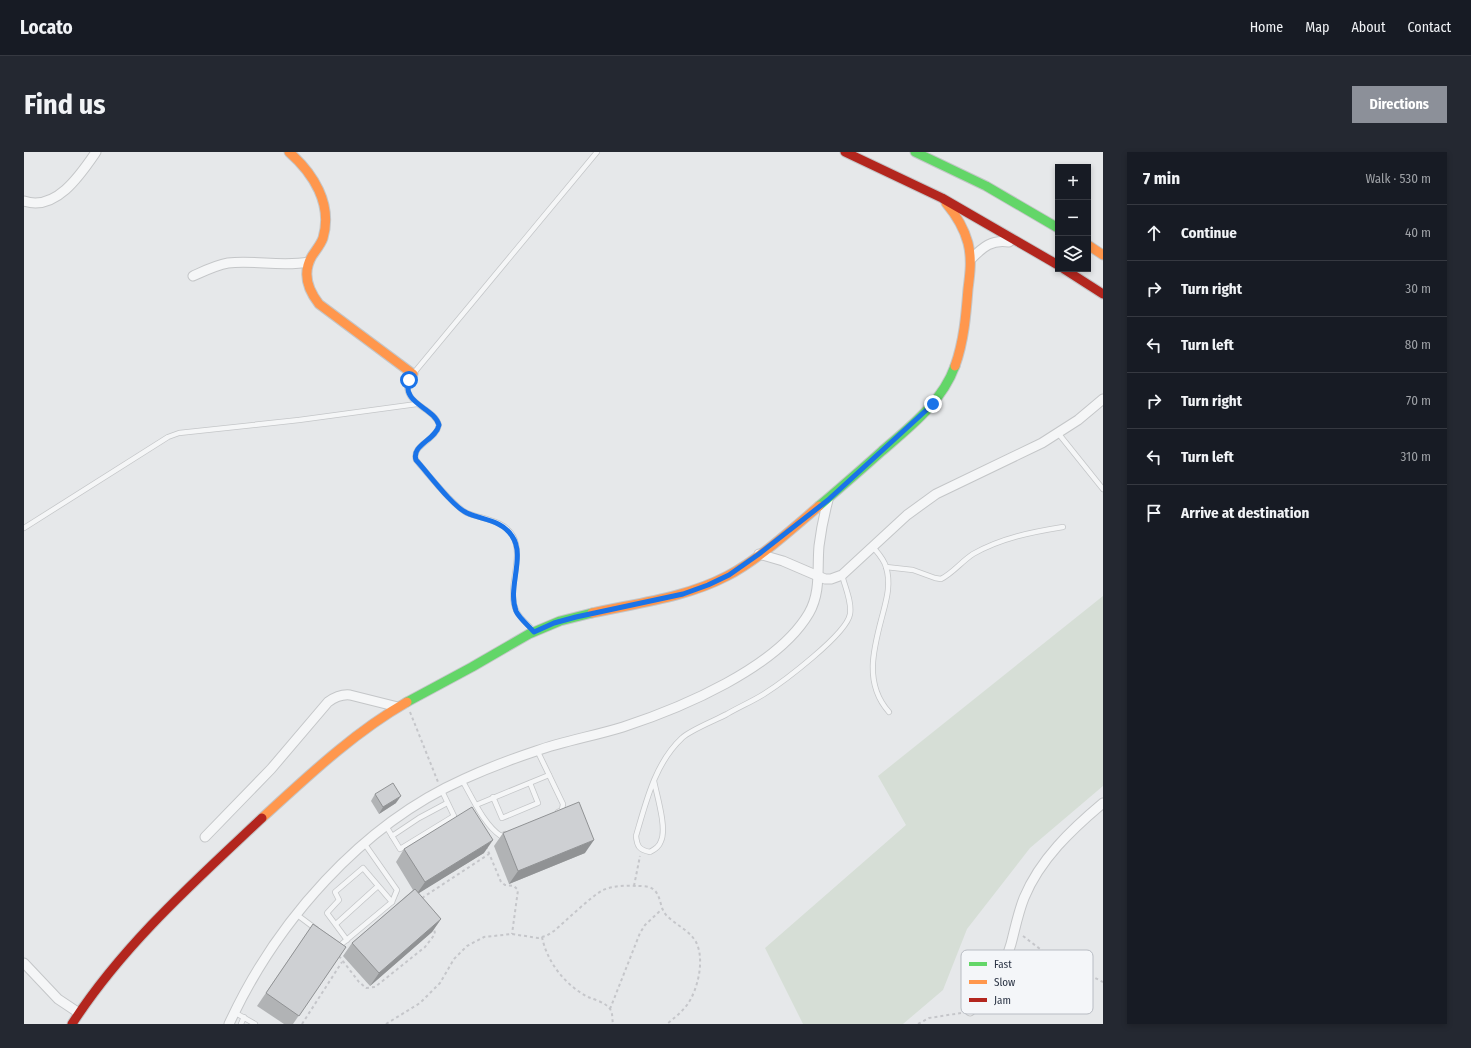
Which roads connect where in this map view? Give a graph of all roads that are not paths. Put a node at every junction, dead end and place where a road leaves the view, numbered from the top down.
1 (96, 152) edge
2 (289, 152) edge
3 (597, 152) edge
4 (845, 152) edge
5 (915, 152) edge
6 (942, 198) junction
7 (24, 201) edge
8 (1055, 226) edge
9 (1022, 244) junction
10 (1091, 247) edge
11 (1103, 255) edge
12 (971, 259) junction
13 (310, 262) junction
14 (1055, 263) edge
15 (1069, 272) edge
16 (193, 276) dead end
17 (1103, 294) edge
18 (413, 374) junction
19 (1103, 400) edge
20 (417, 404) junction
21 (1058, 433) junction
22 (1103, 489) edge
23 (828, 500) junction
24 (1063, 527) dead end
25 (24, 528) edge
26 (873, 547) junction
27 (759, 554) junction
28 (886, 567) junction
29 (842, 575) junction
30 (819, 576) junction
31 (534, 632) junction
32 (402, 704) junction
33 (889, 712) dead end
34 (538, 750) junction
35 (549, 775) junction
36 (462, 780) junction
37 (654, 781) junction
38 (530, 783) junction
39 (442, 791) junction
40 (493, 797) junction
41 (447, 803) junction
42 (1103, 803) edge
43 (476, 805) junction
44 (556, 813) edge
45 (386, 826) junction
46 (507, 833) edge
47 (392, 836) junction
48 (205, 837) dead end
49 (364, 843) junction
50 (378, 886) junction
51 (392, 902) junction
52 (296, 914) junction
53 (336, 924) junction
54 (320, 933) edge
55 (347, 940) junction
56 (332, 942) edge
57 (1008, 950) edge
58 (24, 963) edge
59 (234, 1012) junction
60 (79, 1013) junction
61 (244, 1018) junction
62 (72, 1024) edge
63 (229, 1024) edge
64 (241, 1024) edge
65 (255, 1024) edge

1 - 7 street
2 - 13 main road
3 - 18 lane
4 - 6 main road
5 - 8 main road
6 - 9 main road
6 - 12 main road
9 - 12 street
9 - 14 main road
10 - 11 main road
12 - 23 main road
13 - 16 street
13 - 18 main road
15 - 17 main road
18 - 20 lane
19 - 21 street
20 - 25 lane
20 - 31 lane
21 - 22 lane
21 - 26 street
23 - 27 main road
23 - 30 street
24 - 28 lane
26 - 28 lane
26 - 29 street
27 - 30 street
27 - 31 main road
28 - 33 lane
29 - 30 street
29 - 37 lane
30 - 34 street
31 - 32 main road
32 - 48 street
32 - 60 main road
34 - 35 lane
34 - 36 street
35 - 38 lane
35 - 44 lane
36 - 39 street
36 - 43 lane
37 - 37 lane
38 - 40 lane
38 - 40 lane
39 - 41 lane
39 - 45 street
40 - 43 lane
41 - 47 lane
41 - 47 lane
42 - 57 street
43 - 46 lane
45 - 47 lane
45 - 49 street
49 - 51 lane
49 - 52 street
50 - 51 lane
50 - 53 lane
50 - 53 lane
51 - 55 lane
52 - 54 lane
52 - 59 street
53 - 55 lane
55 - 56 lane
58 - 60 street
59 - 61 lane
59 - 63 street
60 - 62 main road
61 - 64 lane
61 - 65 lane

